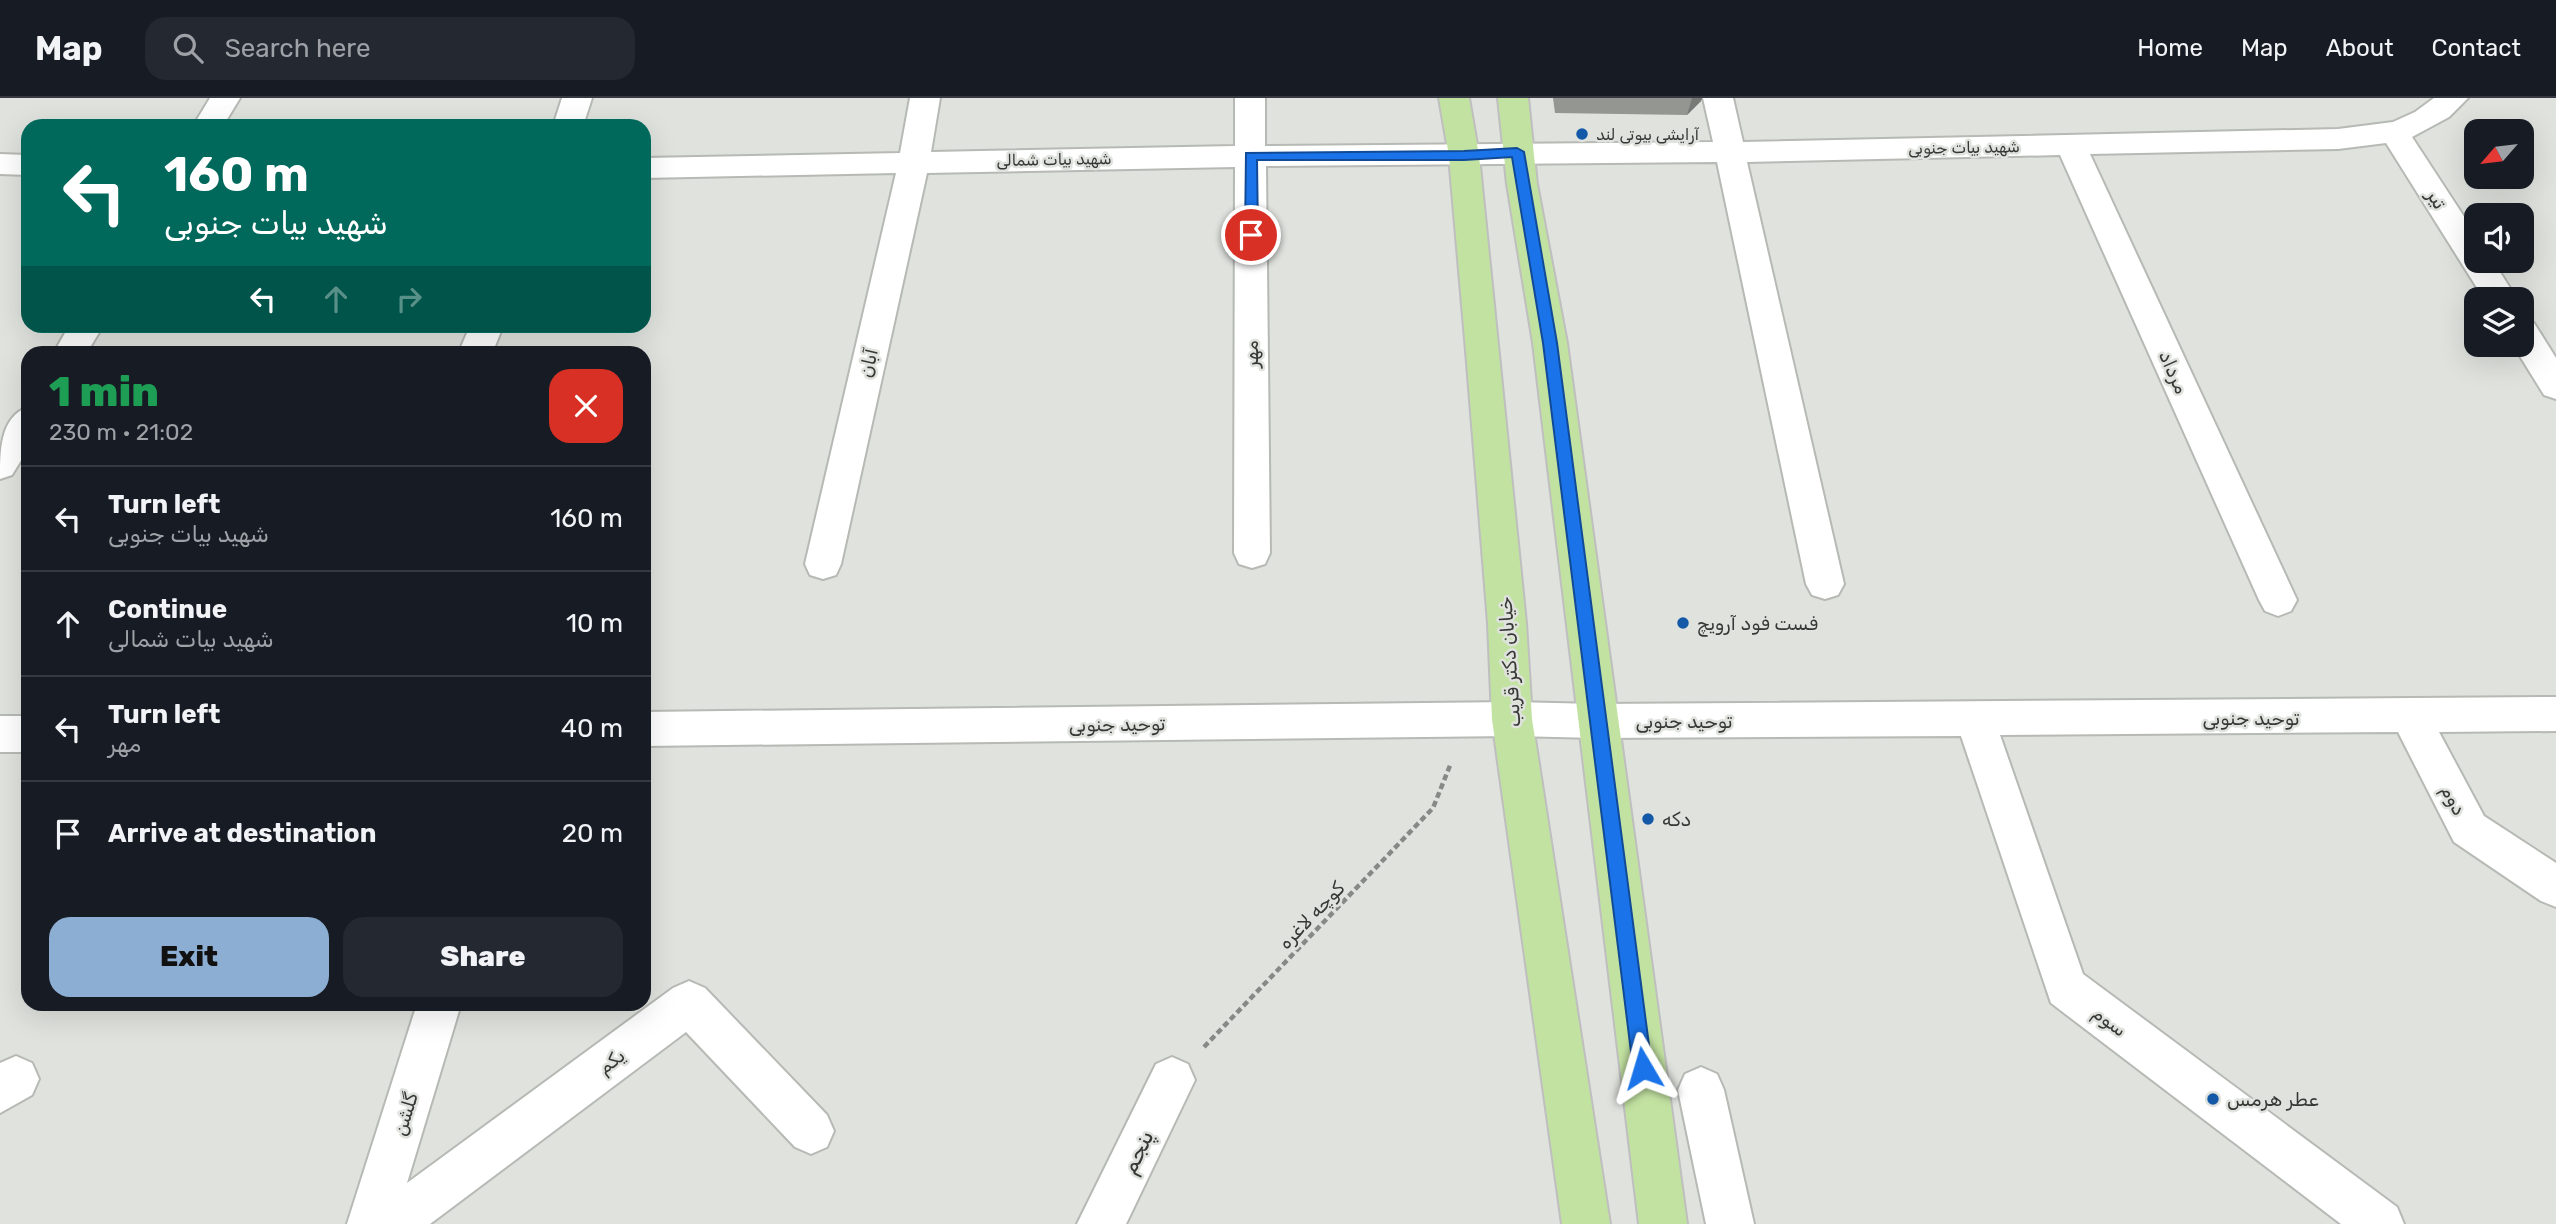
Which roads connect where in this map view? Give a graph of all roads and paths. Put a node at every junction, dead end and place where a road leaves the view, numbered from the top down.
1 (225, 98) edge
2 (577, 98) edge
3 (925, 98) edge
4 (1250, 98) edge
5 (1454, 98) edge
6 (1513, 98) edge
7 (1718, 98) edge
8 (2453, 98) edge
9 (212, 119) edge
10 (570, 119) edge
11 (2395, 134) junction
12 (2071, 145) junction
13 (1517, 152) junction
14 (1731, 152) junction
15 (1251, 156) junction
16 (1464, 156) junction
17 (914, 161) junction
18 (0, 164) edge
19 (21, 165) edge
20 (651, 168) edge
21 (2493, 287) edge
22 (2534, 351) edge
23 (2556, 386) edge
24 (21, 431) edge
25 (0, 465) edge
26 (1252, 553) dead end
27 (823, 564) dead end
28 (1825, 584) dead end
29 (2278, 600) dead end
30 (2556, 713) edge
31 (2410, 716) junction
32 (1512, 719) junction
33 (1975, 719) junction
34 (1596, 721) junction
35 (651, 729) edge
36 (0, 734) edge
37 (21, 734) edge
38 (1452, 758) dead end
39 (2556, 887) edge
40 (437, 1011) edge
41 (1172, 1080) joint
42 (1701, 1090) dead end
43 (811, 1131) dead end
44 (371, 1224) edge
45 (391, 1224) edge
46 (1101, 1224) edge
47 (1586, 1224) edge
48 (1663, 1224) edge
49 (1730, 1224) edge
50 (2380, 1224) edge

1 - 9 street
2 - 10 street
3 - 17 street, آبان
4 - 15 street, مهر
5 - 16 main road, خیابان دکتر قریب
6 - 13 main road
7 - 14 street
8 - 11 street, شهید بیات جنوبی
11 - 12 street, شهید بیات جنوبی
11 - 21 street, تیر
12 - 14 street, شهید بیات جنوبی
12 - 29 street, مرداد
13 - 14 street, شهید بیات جنوبی
13 - 16 street, شهید بیات جنوبی
13 - 34 main road
14 - 28 street
15 - 16 street, شهید بیات شمالی
15 - 17 street, شهید بیات شمالی
15 - 26 street, مهر
16 - 32 main road, خیابان دکتر قریب
17 - 20 street, شهید بیات شمالی
17 - 27 street, آبان
18 - 19 street
22 - 23 street
24 - 25 street
30 - 31 street, توحید جنوبی
31 - 33 street, توحید جنوبی
31 - 39 street, دوم
32 - 34 street, توحید جنوبی
32 - 35 street, توحید جنوبی
32 - 47 main road, خیابان دکتر قریب
33 - 34 street, توحید جنوبی
33 - 50 street, سوم
34 - 48 main road
36 - 37 street
38 - 41 path, کوچه لاغره
40 - 44 street, گلشن
41 - 46 street, پنجم
42 - 49 street
43 - 45 street, یکم

